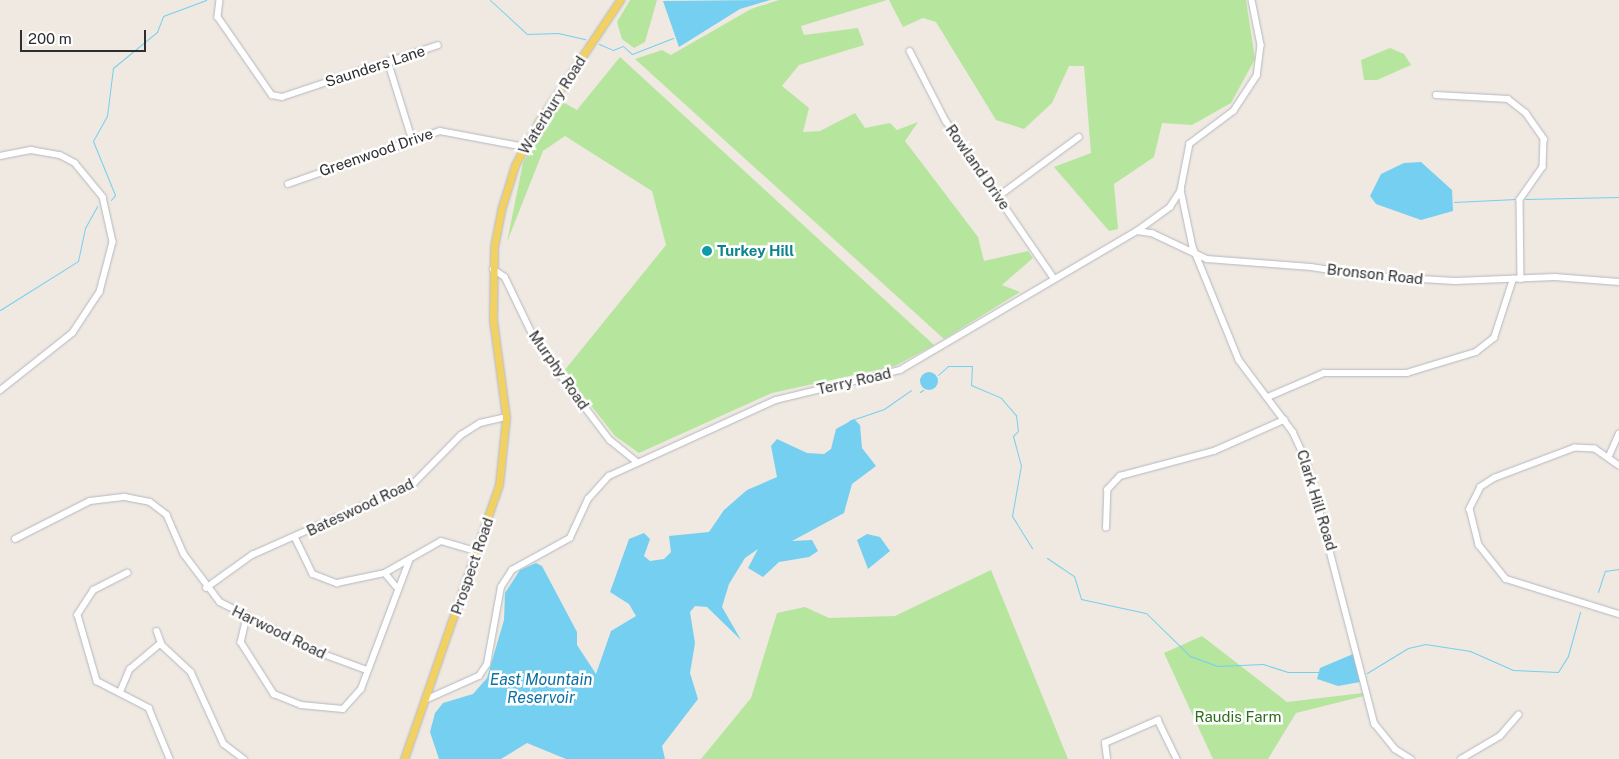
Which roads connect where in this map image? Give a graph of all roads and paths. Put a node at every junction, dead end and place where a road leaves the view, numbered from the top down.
1 (220, 0) edge
2 (620, 0) edge
3 (1252, 0) edge
4 (438, 45) dead end
5 (910, 51) dead end
6 (388, 62) junction
7 (1436, 95) dead end
8 (412, 138) junction
9 (1079, 138) dead end
10 (525, 147) junction
11 (0, 156) edge
12 (288, 184) dead end
13 (1181, 190) junction
14 (999, 196) junction
15 (1137, 231) junction
16 (1198, 257) junction
17 (494, 269) junction
18 (1054, 278) junction
19 (1513, 279) junction
20 (1521, 279) junction
21 (1619, 282) edge
22 (501, 367) joint
23 (0, 391) edge
24 (1268, 397) junction
25 (506, 417) junction
26 (1284, 420) junction
27 (1619, 434) edge
28 (1609, 456) junction
29 (637, 462) junction
30 (1619, 466) edge
31 (1106, 528) dead end
32 (295, 537) junction
33 (15, 539) dead end
34 (477, 551) junction
35 (409, 561) junction
36 (128, 573) dead end
37 (385, 573) junction
38 (396, 586) junction
39 (206, 588) junction
40 (1619, 614) edge
41 (247, 617) junction
42 (157, 631) dead end
43 (161, 643) junction
44 (367, 670) junction
45 (120, 692) junction
46 (425, 700) junction
47 (1518, 715) dead end
48 (170, 759) edge
49 (243, 759) edge
50 (404, 759) edge
51 (1107, 759) edge
52 (1177, 759) edge
53 (1412, 759) edge
54 (1461, 759) edge

1 - 6 street, Saunders Lane
2 - 10 main road, Waterbury Road
3 - 13 street
4 - 6 street, Saunders Lane
5 - 14 street, Rowland Drive
6 - 8 street
7 - 20 street
8 - 10 street, Greenwood Drive
8 - 12 street, Greenwood Drive
9 - 14 street
10 - 17 main road, Waterbury Road
11 - 23 street
13 - 15 street, Terry Road
13 - 16 street, Clark Hill Road
14 - 18 street, Rowland Drive
15 - 16 street, Bronson Road
15 - 18 street, Terry Road
16 - 19 street, Bronson Road
16 - 24 street, Clark Hill Road
17 - 22 main road, Waterbury Road
17 - 29 street, Murphy Road
18 - 29 street, Terry Road
19 - 20 street, Bronson Road
19 - 24 street
20 - 21 street, Bronson Road
22 - 25 main road, Prospect Road
24 - 26 street, Clark Hill Road
25 - 32 street, Bateswood Road
25 - 34 main road, Prospect Road
26 - 31 street
26 - 53 street, Clark Hill Road
27 - 28 street
28 - 30 street
28 - 40 street
29 - 46 street, Terry Road
32 - 37 street
32 - 39 street, Bateswood Road
33 - 39 street, Harwood Road
34 - 35 street
34 - 46 main road, Prospect Road
35 - 37 street
35 - 38 street
36 - 45 street
37 - 38 street
38 - 44 street
39 - 41 street, Harwood Road
41 - 44 street, Harwood Road
41 - 44 street
42 - 43 street
43 - 45 street
43 - 49 street
45 - 48 street
46 - 50 main road, Prospect Road
47 - 54 street
51 - 52 street

